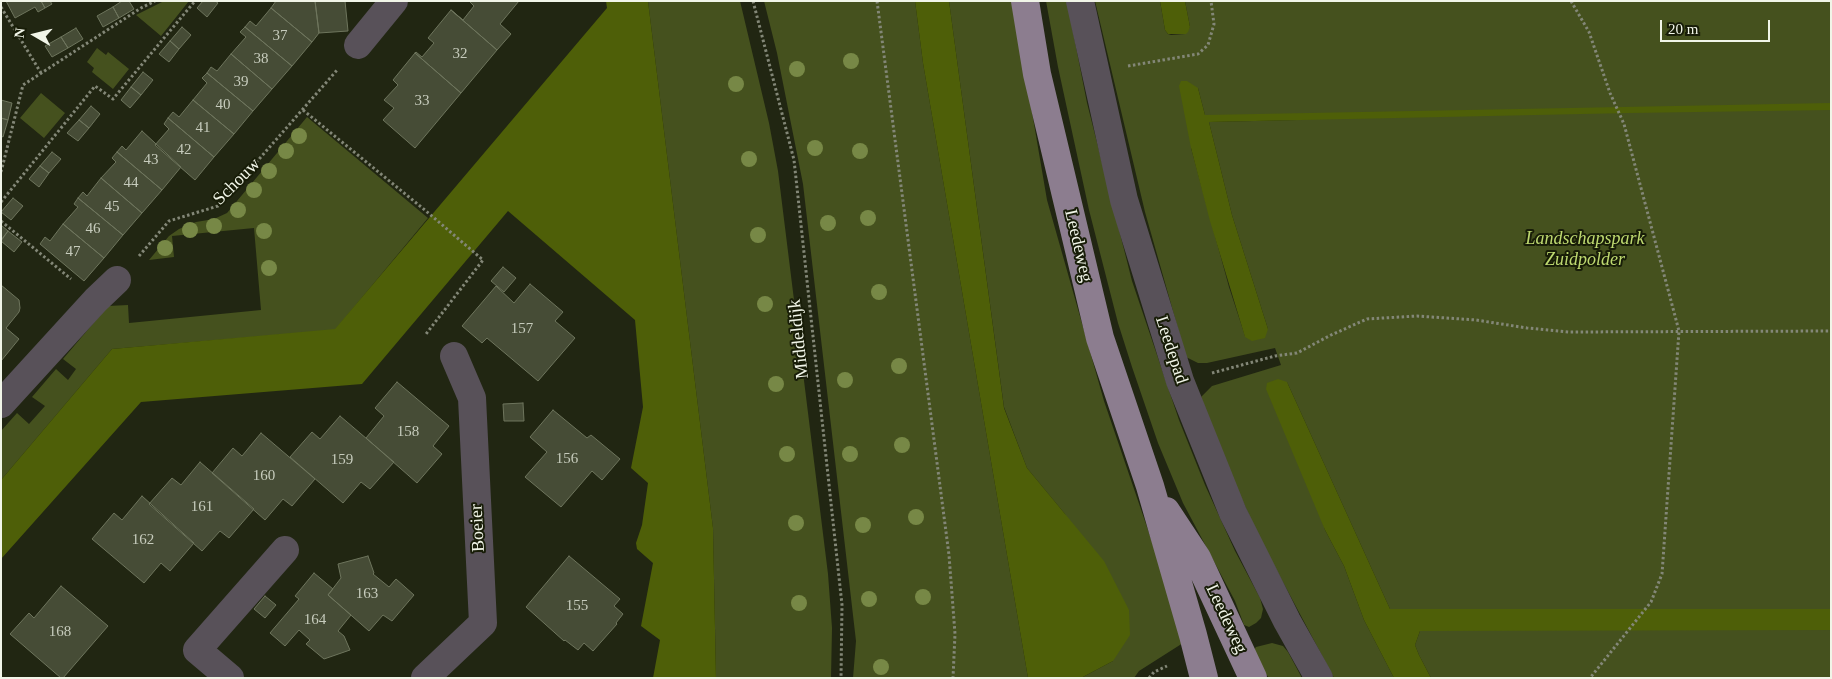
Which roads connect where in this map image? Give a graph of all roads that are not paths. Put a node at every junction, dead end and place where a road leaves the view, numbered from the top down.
1 (394, 1) edge
2 (1025, 1) edge
3 (1080, 1) edge
4 (358, 45) road end
5 (117, 280) road end
6 (454, 356) road end
7 (1, 404) edge
8 (1150, 486) junction
9 (285, 550) dead end
10 (230, 678) edge
11 (425, 678) edge
12 (1204, 678) edge
13 (1253, 678) edge
14 (1318, 678) edge

1 - 4 street
2 - 8 main road, Leedeweg
3 - 14 street, Leedepad
5 - 7 street
6 - 11 street, Boeier
8 - 12 main road, Leedeweg
8 - 13 main road, Leedeweg
9 - 10 street

